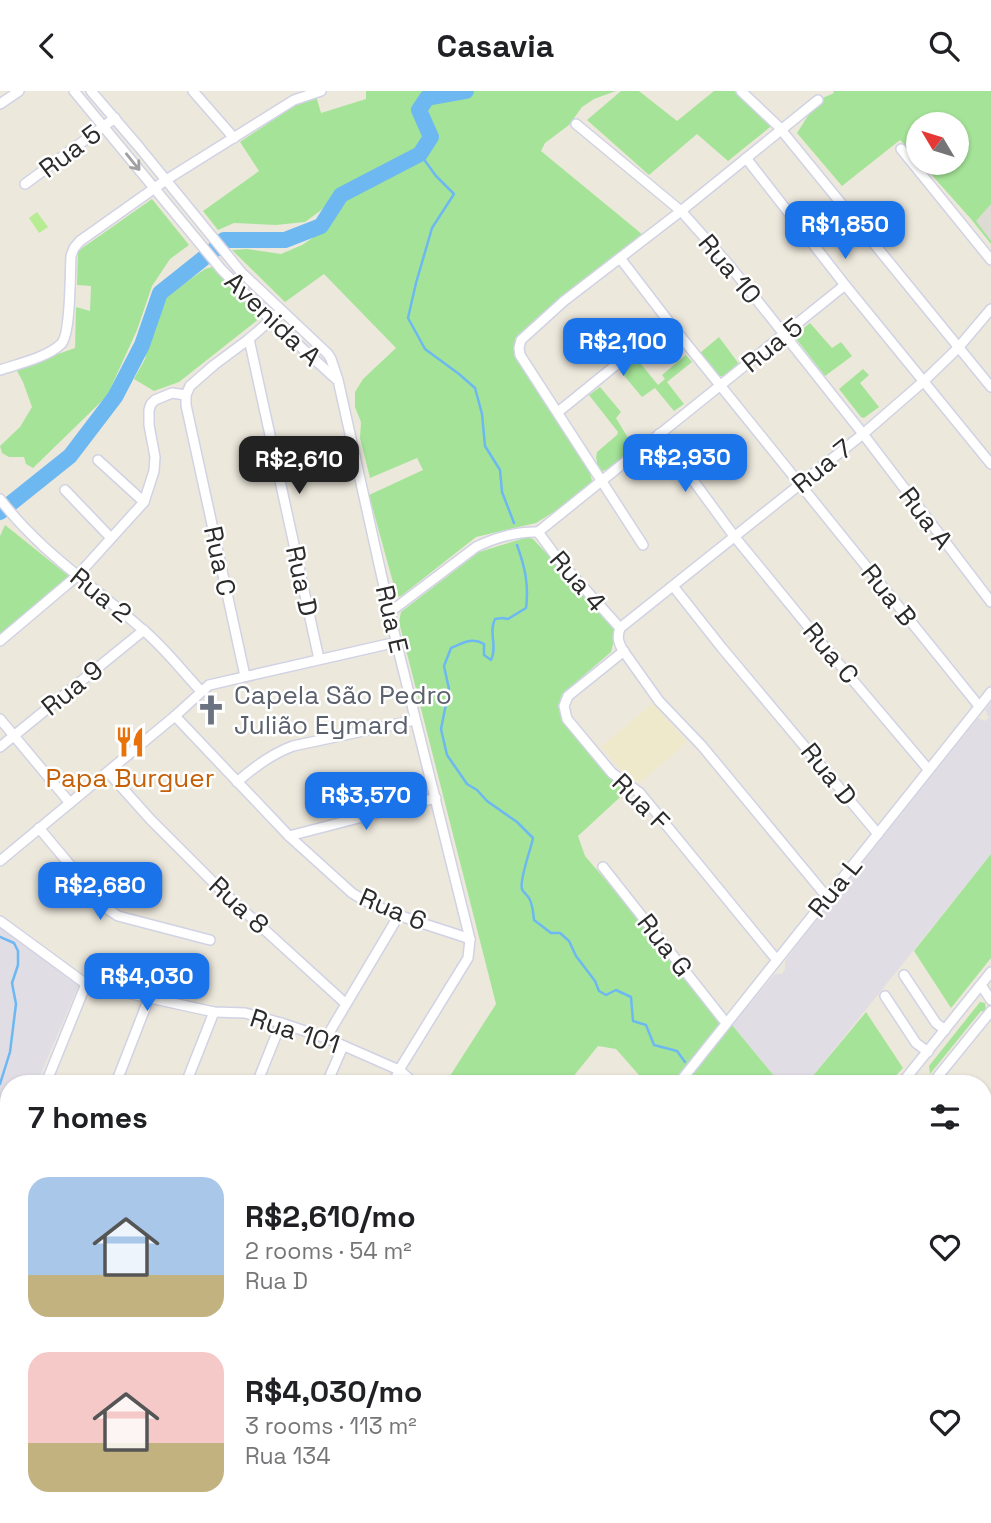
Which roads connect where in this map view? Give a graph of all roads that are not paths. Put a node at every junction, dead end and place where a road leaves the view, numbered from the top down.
1 (19, 91) edge
2 (74, 91) edge
3 (91, 91) edge
4 (193, 91) edge
5 (321, 91) edge
6 (741, 91) edge
7 (818, 100) dead end
8 (0, 104) edge
9 (114, 118) junction
10 (576, 124) dead end
11 (103, 126) junction
12 (782, 130) junction
13 (234, 138) junction
14 (901, 149) dead end
15 (746, 158) junction
16 (166, 180) junction
17 (25, 184) dead end
18 (154, 189) junction
19 (681, 211) junction
20 (620, 258) junction
21 (991, 260) edge
22 (845, 285) junction
23 (991, 309) edge
24 (281, 311) junction
25 (271, 320) junction
26 (669, 322) junction
27 (784, 334) junction
28 (249, 339) junction
29 (958, 348) junction
30 (0, 370) edge
31 (338, 380) junction
32 (924, 381) junction
33 (721, 386) junction
34 (991, 387) edge
35 (186, 400) junction
36 (558, 412) junction
37 (659, 434) junction
38 (863, 434) junction
39 (98, 460) dead end
40 (991, 464) edge
41 (601, 480) junction
42 (799, 484) junction
43 (65, 490) dead end
44 (1, 501) edge
45 (144, 502) junction
46 (538, 532) junction
47 (734, 535) junction
48 (111, 538) junction
49 (643, 545) dead end
50 (77, 576) junction
51 (673, 586) junction
52 (991, 602) edge
53 (390, 612) junction
54 (620, 628) junction
55 (144, 630) junction
56 (0, 641) edge
57 (397, 642) junction
58 (624, 651) junction
59 (319, 659) junction
60 (245, 676) junction
61 (201, 691) junction
62 (991, 692) edge
63 (979, 706) junction
64 (175, 716) junction
65 (0, 719) edge
66 (415, 720) junction
67 (14, 735) junction
68 (0, 747) edge
69 (928, 769) junction
70 (108, 772) junction
71 (237, 782) junction
72 (436, 798) junction
73 (70, 803) junction
74 (39, 828) junction
75 (878, 834) junction
76 (289, 836) junction
77 (0, 860) edge
78 (603, 867) dead end
79 (827, 897) junction
80 (399, 915) junction
81 (0, 921) edge
82 (470, 939) junction
83 (210, 940) dead end
84 (776, 959) junction
85 (991, 972) edge
86 (904, 975) dead end
87 (86, 984) junction
88 (981, 985) junction
89 (886, 996) dead end
90 (149, 998) junction
91 (991, 1000) edge
92 (345, 1003) junction
93 (991, 1011) edge
94 (214, 1012) junction
95 (281, 1023) junction
96 (726, 1023) junction
97 (945, 1030) junction
98 (326, 1038) junction
99 (343, 1046) junction
100 (928, 1052) junction
101 (399, 1070) junction
102 (49, 1075) edge
103 (119, 1075) edge
104 (189, 1075) edge
105 (260, 1075) edge
106 (330, 1075) edge
107 (397, 1075) edge
108 (405, 1075) edge
109 (684, 1075) edge
110 (909, 1075) edge
111 (939, 1075) edge

1 - 8 street
2 - 11 street, Avenida A
3 - 9 street, Avenida A
4 - 13 street
5 - 13 street
6 - 12 street
7 - 12 street
9 - 11 street, Rua 5
9 - 16 street, Avenida A
10 - 19 street, Rua 10
11 - 17 street, Rua 5
11 -> 18 street, Avenida A
12 - 15 street
12 - 29 street
13 - 16 street
14 - 21 street
15 - 19 street
15 - 22 street
16 - 18 street
16 - 24 street, Avenida A
18 - 25 street, Avenida A
18 - 30 street
19 - 20 street
19 - 27 street, Rua 10
20 - 26 street, Rua B
20 - 36 street
22 - 27 street, Rua 5
22 - 32 street
23 - 29 street, Rua 7
24 - 25 street
24 - 31 street, Avenida A
25 - 28 street
25 - 31 street, Avenida A
26 - 33 street, Rua B
26 - 36 street
27 - 33 street, Rua 5
27 - 38 street, Rua 10
28 - 35 street
28 - 59 street, Rua D
29 - 32 street, Rua 7
29 - 34 street
31 - 53 street, Rua E
32 - 38 street, Rua 7
32 - 40 street
33 - 37 street, Rua 5
33 - 42 street, Rua B
35 - 45 street
35 - 60 street, Rua C
36 - 41 street
37 - 41 street, Rua 5
37 - 47 street
38 - 42 street, Rua 7
38 - 52 street, Rua A
39 - 45 street
41 - 46 street, Rua 5
41 - 49 street
42 - 47 street, Rua 7
42 - 63 street, Rua B
43 - 48 street
44 - 50 street, Rua 2
45 - 48 street
46 - 53 street
46 - 54 street, Rua 4
47 - 51 street, Rua 7
47 - 69 street, Rua C
48 - 50 street
50 - 55 street, Rua 2
50 - 56 street
51 - 54 street, Rua 7
51 - 75 street, Rua D
53 - 57 street, Rua E
54 - 58 street
55 - 61 street, Rua 2
55 - 67 street, Rua 9
57 - 59 street
57 - 66 street, Rua E
58 - 79 street
58 - 84 street, Rua F
59 - 60 street
60 - 61 street
61 - 64 street
62 - 63 street, Rua L
63 - 69 street, Rua L
64 - 70 street
64 - 71 street, Rua 6
65 - 67 street
66 - 71 street
66 - 72 street, Rua E
67 - 68 street, Rua 9
67 - 73 street
69 - 75 street, Rua L
70 - 73 street
70 - 92 street, Rua 8
71 - 76 street, Rua 6
72 - 76 street
72 - 82 street, Rua E
73 - 74 street
74 - 77 street
74 - 83 street
75 - 79 street, Rua L
76 - 80 street, Rua 6
78 - 96 street, Rua G
79 - 84 street, Rua L
80 - 82 street, Rua 6
80 - 92 street
81 - 87 street, Rua 101
82 - 101 street
84 - 96 street, Rua L
85 - 88 street
86 - 97 street
87 - 90 street, Rua 101
87 - 102 street
88 - 91 street
88 - 97 street
89 - 100 street
90 - 94 street, Rua 101
90 - 103 street
92 - 98 street
93 - 111 street
94 - 95 street, Rua 101
94 - 104 street
95 - 98 street, Rua 101
95 - 105 street
96 - 109 street, Rua L
97 - 100 street
98 - 99 street, Rua 101
99 - 101 street, Rua 101
99 - 106 street
100 - 110 street
101 - 107 street
101 - 108 street, Rua 101

